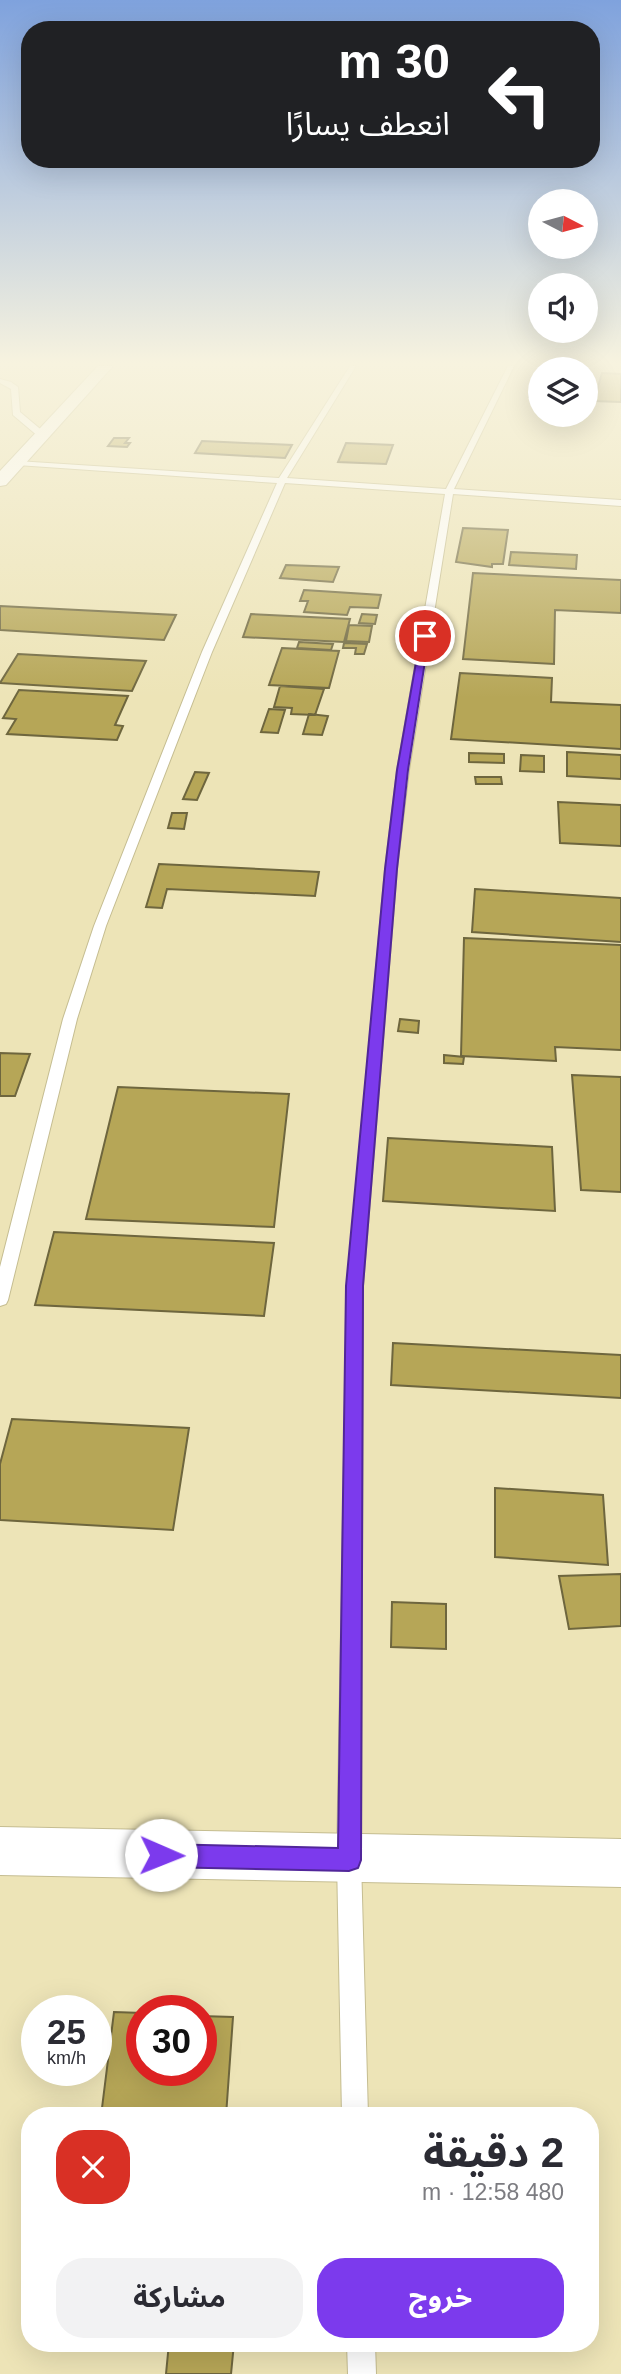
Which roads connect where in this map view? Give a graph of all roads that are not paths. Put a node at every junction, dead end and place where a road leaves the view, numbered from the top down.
1 (232, 477) edge
2 (284, 477) edge
3 (456, 477) edge
4 (282, 480) junction
5 (449, 492) junction
6 (621, 503) edge
7 (0, 1300) edge
8 (0, 1851) edge
9 (349, 1860) junction
10 (621, 1863) edge
11 (355, 2107) edge
12 (361, 2352) edge
13 (362, 2374) edge

1 - 4 lane
2 - 4 lane
3 - 5 lane
4 - 5 lane
4 - 7 lane
5 - 6 lane
5 - 9 lane
8 - 9 street
9 - 10 street
9 - 11 lane
12 - 13 lane

